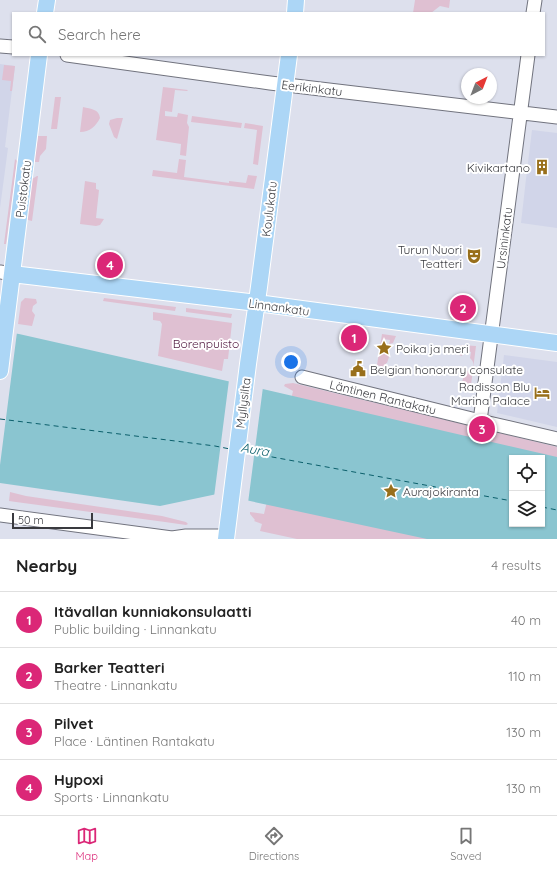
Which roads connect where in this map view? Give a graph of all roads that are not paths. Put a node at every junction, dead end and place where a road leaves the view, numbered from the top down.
1 (46, 0) edge
2 (296, 0) edge
3 (535, 0) edge
4 (45, 12) edge
5 (294, 12) edge
6 (533, 12) edge
7 (0, 46) edge
8 (12, 48) edge
9 (40, 56) edge
10 (74, 56) edge
11 (289, 56) edge
12 (528, 56) edge
13 (286, 85) junction
14 (520, 113) junction
15 (557, 117) edge
16 (6, 273) edge
17 (257, 303) junction
18 (492, 334) junction
19 (557, 342) edge
20 (248, 364) joint
21 (0, 371) edge
22 (302, 377) dead end
23 (480, 421) junction
24 (557, 439) edge
25 (0, 515) edge
26 (226, 537) edge
27 (173, 538) edge

1 - 4 main road
2 - 5 main road
3 - 6 street
7 - 8 street
9 - 16 main road, Puistokatu
10 - 13 street, Eerikinkatu
11 - 13 main road, Koulukatu
12 - 14 street, Ursininkatu
13 - 14 street, Eerikinkatu
13 - 17 main road, Koulukatu
14 - 15 street, Eerikinkatu
14 - 18 street, Ursininkatu
16 - 17 main road, Linnankatu
16 - 21 main road, Puistokatu
17 - 18 main road, Linnankatu
17 - 20 main road, Koulukatu
18 - 19 main road, Linnankatu
18 - 23 street, Ursininkatu
20 - 26 main road, Myllysilta
22 - 23 street, Läntinen Rantakatu
23 - 24 street, Läntinen Rantakatu
25 - 27 street
26 - 27 street

